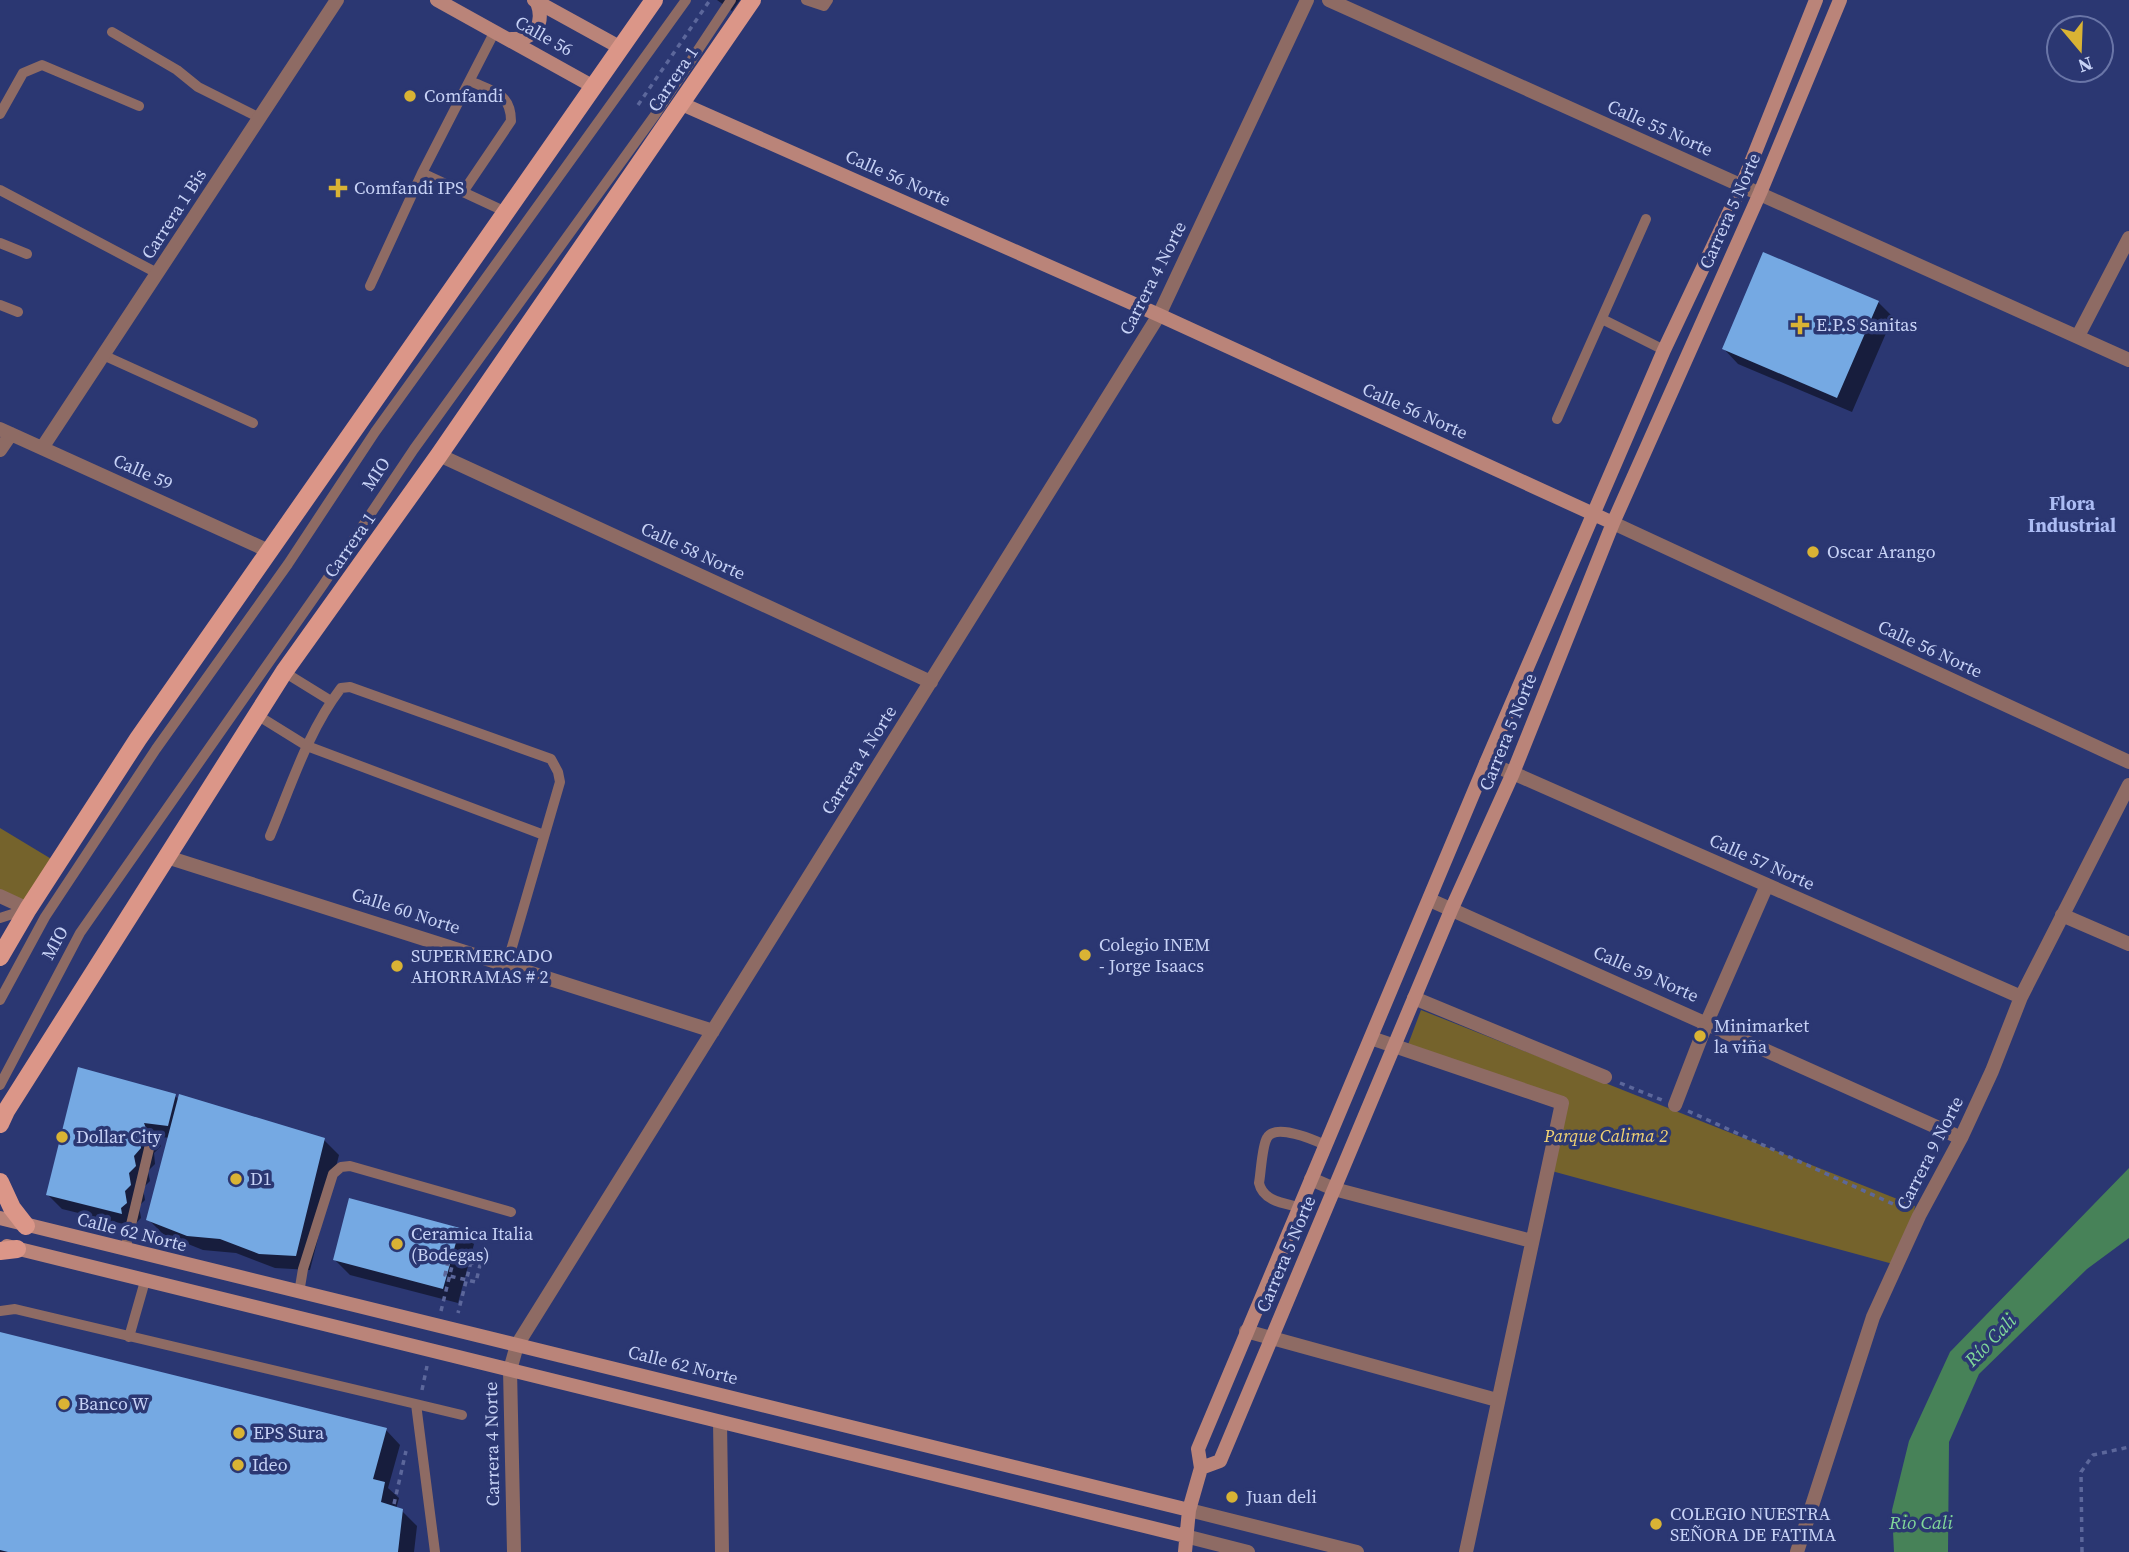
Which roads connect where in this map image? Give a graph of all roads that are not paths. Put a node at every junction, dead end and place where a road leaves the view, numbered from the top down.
1 (337, 0) edge
2 (437, 0) edge
3 (654, 0) edge
4 (686, 0) edge
5 (731, 0) edge
6 (752, 0) edge
7 (806, 0) edge
8 (828, 0) edge
9 (1307, 0) edge
10 (1329, 0) edge
11 (1816, 0) edge
12 (1840, 0) edge
13 (535, 1) edge
14 (495, 31) junction
15 (112, 32) dead end
16 (511, 39) junction
17 (621, 48) junction
18 (470, 81) junction
19 (594, 87) junction
20 (682, 104) junction
21 (139, 106) dead end
22 (0, 114) edge
23 (260, 118) junction
24 (422, 173) junction
25 (1742, 185) junction
26 (0, 190) edge
27 (463, 192) junction
28 (1760, 193) junction
29 (506, 212) junction
30 (1646, 219) dead end
31 (2129, 238) edge
32 (0, 243) edge
33 (27, 254) dead end
34 (158, 273) junction
35 (370, 286) dead end
36 (0, 305) edge
37 (18, 312) dead end
38 (1159, 315) junction
39 (1602, 318) junction
40 (2078, 336) junction
41 (1664, 350) junction
42 (103, 355) junction
43 (2129, 360) edge
44 (1557, 419) dead end
45 (253, 422) dead end
46 (5, 432) edge
47 (42, 449) junction
48 (0, 450) edge
49 (439, 455) junction
50 (1594, 513) junction
51 (1613, 523) junction
52 (270, 551) junction
53 (284, 671) junction
54 (931, 682) junction
55 (331, 701) junction
56 (257, 715) junction
57 (307, 746) junction
58 (2129, 762) edge
59 (1486, 763) junction
60 (1513, 773) junction
61 (2129, 785) edge
62 (544, 835) junction
63 (270, 836) dead end
64 (167, 857) junction
65 (1767, 885) junction
66 (0, 896) edge
67 (1430, 900) junction
68 (1452, 908) junction
69 (28, 909) junction
70 (2062, 915) junction
71 (0, 918) edge
72 (2129, 944) edge
73 (0, 957) edge
74 (507, 964) junction
75 (2021, 997) junction
76 (1414, 998) junction
77 (0, 1000) edge
78 (1707, 1022) junction
79 (713, 1031) junction
80 (1371, 1038) junction
81 (1394, 1046) junction
82 (1605, 1077) road end
83 (0, 1085) edge
84 (1675, 1105) road end
85 (0, 1125) edge
86 (152, 1136) dead end
87 (1961, 1138) junction
88 (1325, 1145) junction
89 (1311, 1179) junction
90 (0, 1182) edge
91 (1334, 1189) junction
92 (1299, 1207) junction
93 (511, 1212) dead end
94 (0, 1218) edge
95 (26, 1226) junction
96 (1532, 1241) junction
97 (6, 1248) edge
98 (125, 1250) junction
99 (145, 1281) junction
100 (299, 1293) junction
101 (0, 1311) edge
102 (1246, 1331) junction
103 (130, 1337) junction
104 (1272, 1338) junction
105 (517, 1345) junction
106 (510, 1370) junction
107 (1497, 1399) junction
108 (416, 1404) junction
109 (462, 1415) dead end
110 (720, 1422) junction
111 (1201, 1468) junction
112 (1189, 1510) junction
113 (1185, 1536) junction
114 (435, 1552) edge
115 (514, 1552) edge
116 (722, 1552) edge
117 (1185, 1552) edge
118 (1248, 1552) edge
119 (1357, 1552) edge
120 (1466, 1552) edge
121 (1797, 1552) edge

1 - 23 street, Carrera 1 Bis
2 - 14 street, Calle 56
3 - 17 main road
4 - 77 lane, MIO
5 - 83 lane, MIO
6 - 20 main road, Carrera 1
7 - 8 lane
9 - 38 street, Carrera 4 Norte
10 - 25 street, Calle 55 Norte
11 - 25 street, Carrera 5 Norte
12 - 28 street, Carrera 5 Norte
13 - 16 street
13 - 17 street, Calle 56
14 - 16 street, Calle 56
14 - 18 lane
15 - 23 lane
16 - 19 street, Calle 56
17 - 19 main road
18 - 24 lane
18 - 27 lane
19 - 29 main road
20 - 38 street, Calle 56 Norte
20 - 49 main road, Carrera 1
21 - 22 lane
23 - 34 street, Carrera 1 Bis
24 - 27 lane
24 - 35 lane
25 - 28 street, Calle 55 Norte
25 - 41 street, Carrera 5 Norte
26 - 34 lane
27 - 29 lane
28 - 40 street, Calle 55 Norte
28 - 51 street, Carrera 5 Norte
29 - 52 main road
30 - 39 lane
31 - 40 street
32 - 33 lane
34 - 42 street, Carrera 1 Bis
36 - 37 lane
38 - 50 street, Calle 56 Norte
38 - 54 street, Carrera 4 Norte
39 - 41 lane
39 - 44 lane
40 - 43 street, Calle 55 Norte
41 - 50 street, Carrera 5 Norte
42 - 45 lane
42 - 47 street, Carrera 1 Bis
46 - 47 street, Calle 59
46 - 48 street
47 - 52 street, Calle 59
49 - 53 main road, Carrera 1
49 - 54 street, Calle 58 Norte
50 - 51 street, Calle 56 Norte
50 - 59 street, Carrera 5 Norte
51 - 58 street, Calle 56 Norte
51 - 60 street, Carrera 5 Norte
52 - 69 main road
53 - 55 lane
53 - 56 main road, Carrera 1
54 - 79 street, Carrera 4 Norte
55 - 57 lane
55 - 62 lane
56 - 57 lane
56 - 64 main road, Carrera 1
57 - 62 lane
57 - 63 lane
59 - 60 street, Calle 57 Norte
59 - 67 street, Carrera 5 Norte
60 - 65 street, Calle 57 Norte
60 - 68 street, Carrera 5 Norte
61 - 70 street, Carrera 9 Norte
62 - 74 lane
64 - 74 street, Calle 60 Norte
64 - 85 main road, Carrera 1
65 - 75 street, Calle 57 Norte
65 - 78 street
66 - 69 street
67 - 68 street, Calle 59 Norte
67 - 80 street, Carrera 5 Norte
68 - 76 street, Carrera 5 Norte
68 - 78 street, Calle 59 Norte
69 - 71 lane
69 - 73 main road
70 - 72 street
70 - 75 street, Carrera 9 Norte
74 - 79 street, Calle 60 Norte
75 - 87 street, Carrera 9 Norte
76 - 81 street, Carrera 5 Norte
76 - 82 street
78 - 84 street
78 - 87 street, Calle 59 Norte
79 - 105 street, Carrera 4 Norte
80 - 81 street
80 - 88 street, Carrera 5 Norte
81 - 91 street, Carrera 5 Norte
81 - 96 street
86 - 98 lane
87 - 121 street, Carrera 9 Norte
88 - 89 street, Carrera 5 Norte
88 - 92 lane
89 - 91 street
89 - 92 street, Carrera 5 Norte
90 - 95 main road
91 - 96 street
91 - 104 street, Carrera 5 Norte
92 - 102 street, Carrera 5 Norte
93 - 100 lane
94 - 95 street, Calle 62 Norte
95 - 98 street, Calle 62 Norte
96 - 107 street
97 - 99 street
98 - 100 street, Calle 62 Norte
99 - 103 lane
99 - 106 street
100 - 105 street, Calle 62 Norte
101 - 103 lane
102 - 104 street
102 - 111 street, Carrera 5 Norte
103 - 108 lane
104 - 107 street
104 - 111 street, Carrera 5 Norte
105 - 106 street, Carrera 4 Norte
105 - 112 street, Calle 62 Norte
106 - 110 street
106 - 115 street, Carrera 4 Norte
107 - 120 street
108 - 109 lane
108 - 114 lane
110 - 113 street
110 - 116 street
111 - 112 street, Carrera 5 Norte
112 - 113 street, Carrera 5 Norte
112 - 119 street, Calle 62 Norte
113 - 117 street, Carrera 5 Norte
113 - 118 street

